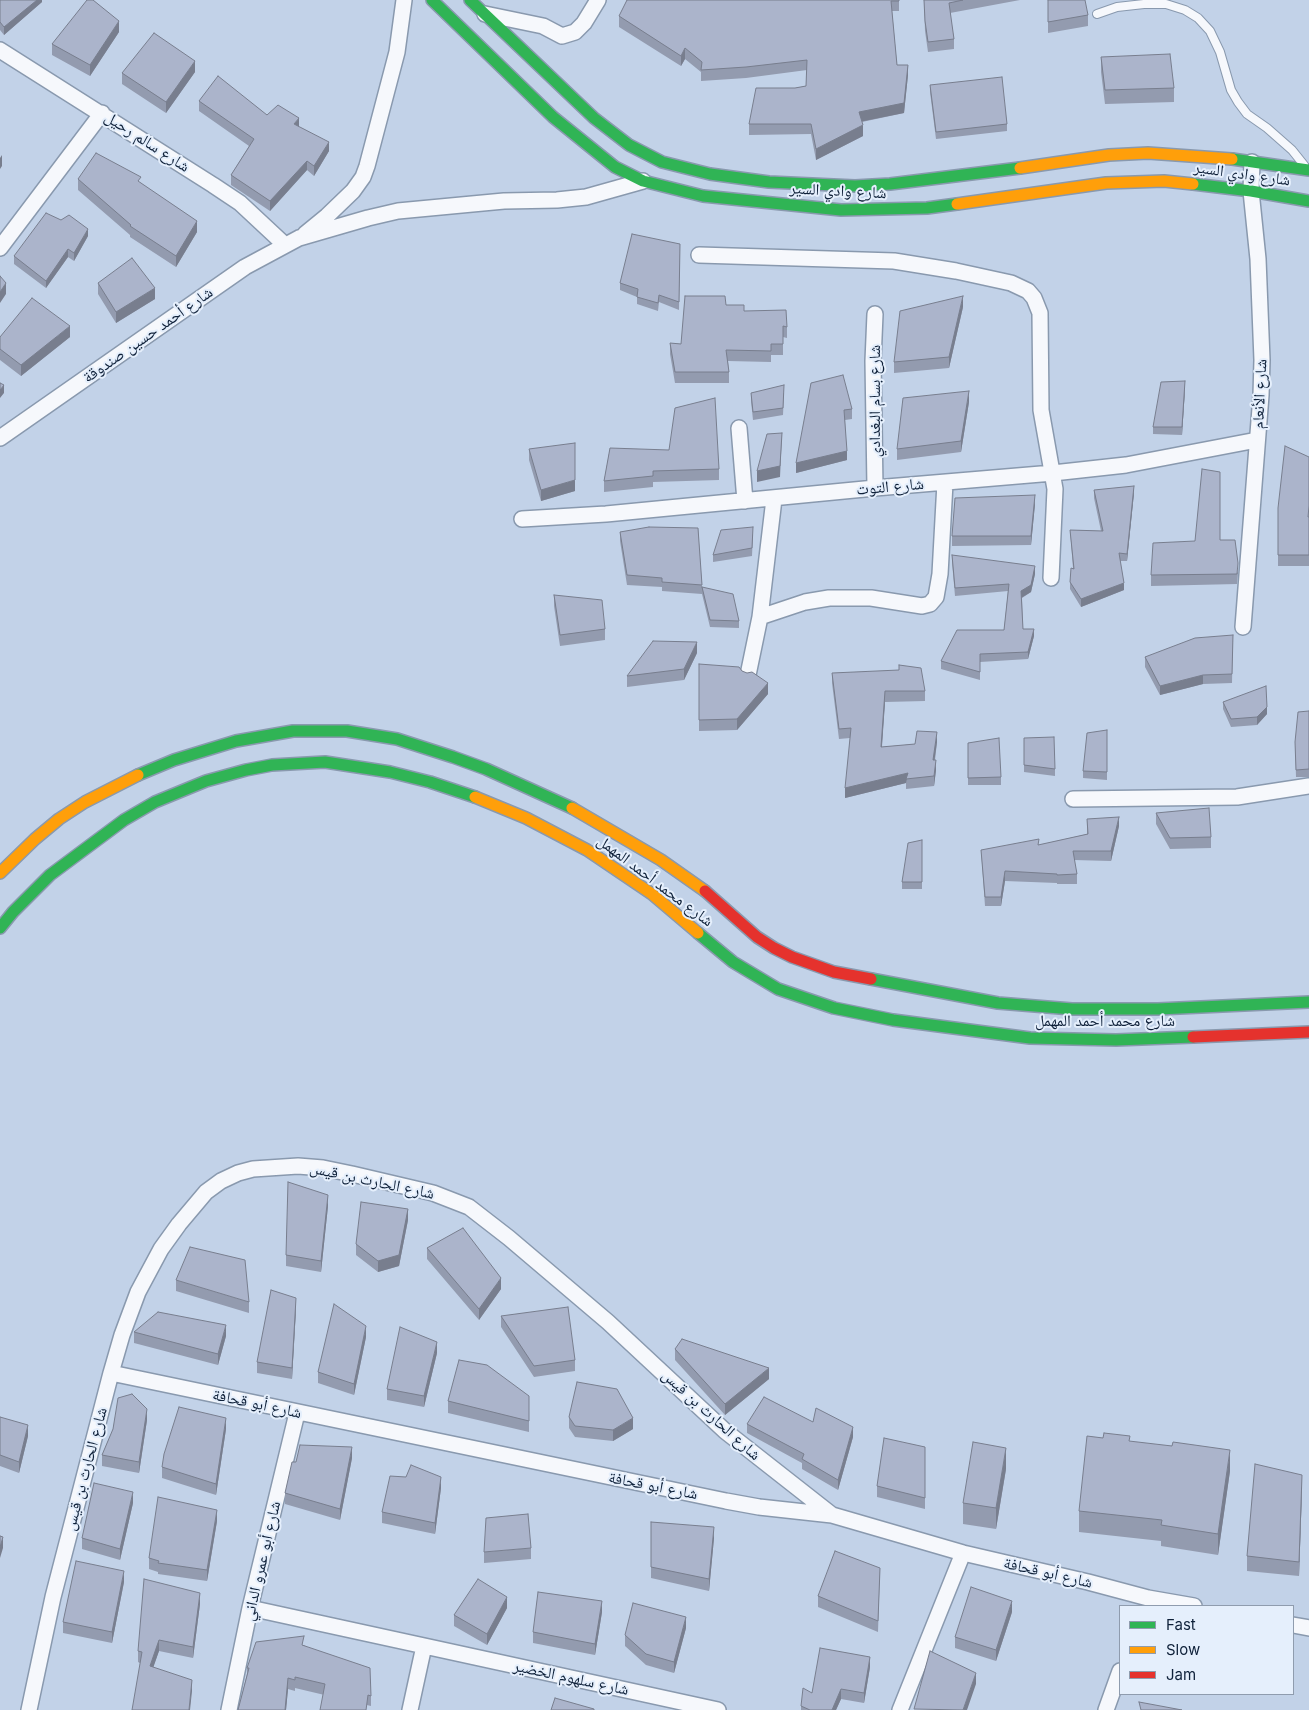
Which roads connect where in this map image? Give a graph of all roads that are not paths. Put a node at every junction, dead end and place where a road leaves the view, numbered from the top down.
1 (404, 0) edge
2 (432, 0) edge
3 (470, 0) edge
4 (598, 0) edge
5 (484, 13) junction
6 (1097, 14) dead end
7 (0, 50) edge
8 (102, 113) junction
9 (1252, 162) junction
10 (649, 170) junction
11 (1309, 170) edge
12 (1251, 191) junction
13 (1309, 201) edge
14 (292, 242) junction
15 (0, 248) edge
16 (699, 255) dead end
17 (875, 314) dead end
18 (739, 428) dead end
19 (0, 438) edge
20 (1256, 440) junction
21 (1053, 473) junction
22 (945, 483) junction
23 (875, 488) junction
24 (774, 499) junction
25 (745, 501) junction
26 (522, 519) dead end
27 (1051, 578) dead end
28 (760, 616) junction
29 (1243, 627) dead end
30 (748, 675) edge
31 (1309, 786) edge
32 (1073, 799) dead end
33 (0, 873) edge
34 (0, 928) edge
35 (1309, 1002) edge
36 (1309, 1032) edge
37 (111, 1373) junction
38 (297, 1413) junction
39 (832, 1516) junction
40 (963, 1553) junction
41 (1146, 1602) edge
42 (1182, 1605) edge
43 (250, 1608) junction
44 (1294, 1625) edge
45 (1309, 1628) edge
46 (424, 1646) junction
47 (1119, 1674) edge
48 (29, 1710) edge
49 (230, 1710) edge
50 (410, 1710) edge
51 (718, 1710) edge
52 (900, 1710) edge
53 (1106, 1710) edge

1 - 14 street, شارع أحمد حسين صندوقة
2 - 10 main road, شارع وادي السير
3 - 5 main road, شارع وادي السير
4 - 5 street
5 - 10 main road, شارع وادي السير
6 - 11 lane
7 - 8 street, شارع سالم رحيل
8 - 14 street, شارع سالم رحيل
8 - 15 street
9 - 10 main road, شارع وادي السير
9 - 11 main road, شارع وادي السير
9 - 12 street, شارع الأنعام
10 - 12 main road, شارع وادي السير
10 - 14 street, شارع أحمد حسين صندوقة
12 - 13 main road, شارع وادي السير
12 - 20 street, شارع الأنعام
14 - 19 street, شارع أحمد حسين صندوقة
16 - 21 street
17 - 23 street, شارع بسام البغدادي
18 - 25 street
20 - 21 street, شارع التوت
20 - 29 street, شارع الأنعام
21 - 22 street, شارع التوت
21 - 27 street
22 - 23 street, شارع التوت
22 - 28 street
23 - 24 street, شارع التوت
24 - 25 street, شارع التوت
24 - 28 street
25 - 26 street, شارع التوت
28 - 30 street
31 - 32 street
33 - 35 main road, شارع محمد أحمد المهمل
34 - 36 main road, شارع محمد أحمد المهمل
37 - 38 street, شارع أبو قحافة
37 - 39 street, شارع الحارث بن قيس
37 - 48 street, شارع الحارث بن قيس
38 - 39 street, شارع أبو قحافة
38 - 43 street, شارع أبو عمرو الداني
39 - 40 street, شارع أبو قحافة
40 - 41 street, شارع أبو قحافة
40 - 52 street
41 - 42 street, شارع أبو قحافة
43 - 46 street, شارع سلهوم الخضير
43 - 49 street, شارع أبو عمرو الداني
44 - 45 street
46 - 50 street
46 - 51 street, شارع سلهوم الخضير
47 - 53 street

